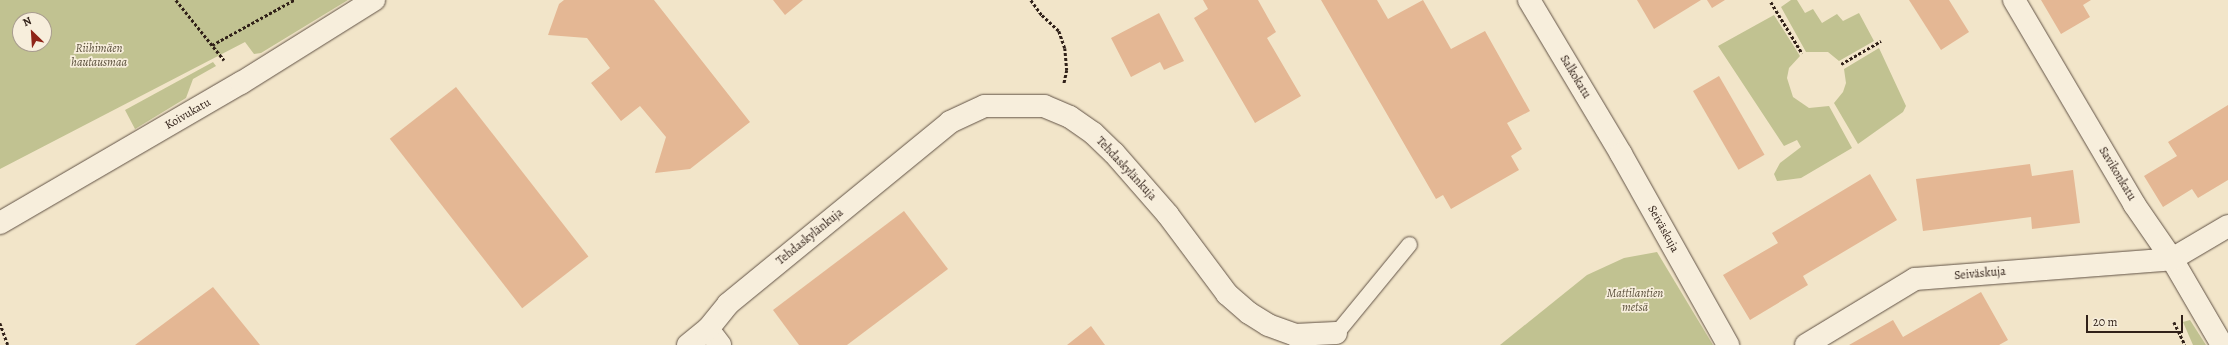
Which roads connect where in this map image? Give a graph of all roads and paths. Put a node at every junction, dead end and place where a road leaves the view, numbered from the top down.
1 (176, 0) edge
2 (294, 0) edge
3 (374, 0) edge
4 (1031, 0) edge
5 (1529, 0) edge
6 (2014, 0) edge
7 (1771, 2) dead end
8 (1881, 41) dead end
9 (212, 45) junction
10 (1802, 53) dead end
11 (1842, 64) dead end
12 (241, 83) junction
13 (1044, 106) junction
14 (1621, 154) joint
15 (0, 223) edge
16 (2228, 226) edge
17 (1409, 244) dead end
18 (2172, 258) junction
19 (0, 323) edge
20 (1336, 333) joint
21 (714, 337) edge
22 (8, 345) edge
23 (688, 345) edge
24 (1728, 345) edge
25 (1806, 345) edge
26 (2222, 345) edge

1 - 9 path
2 - 9 path
3 - 12 street, Koivukatu
4 - 13 path
5 - 14 street, Salkokatu
6 - 18 street, Savikonkatu
7 - 10 path
8 - 11 path
9 - 12 path
12 - 15 street, Koivukatu
13 - 20 street, Tehdaskylänkuja
13 - 21 street, Tehdaskylänkuja
14 - 24 street, Seiväskuja
16 - 18 street
17 - 20 lane
18 - 25 street, Seiväskuja
18 - 26 street, Savikonkatu
19 - 22 path
21 - 23 street, Tehdaskylänkuja

